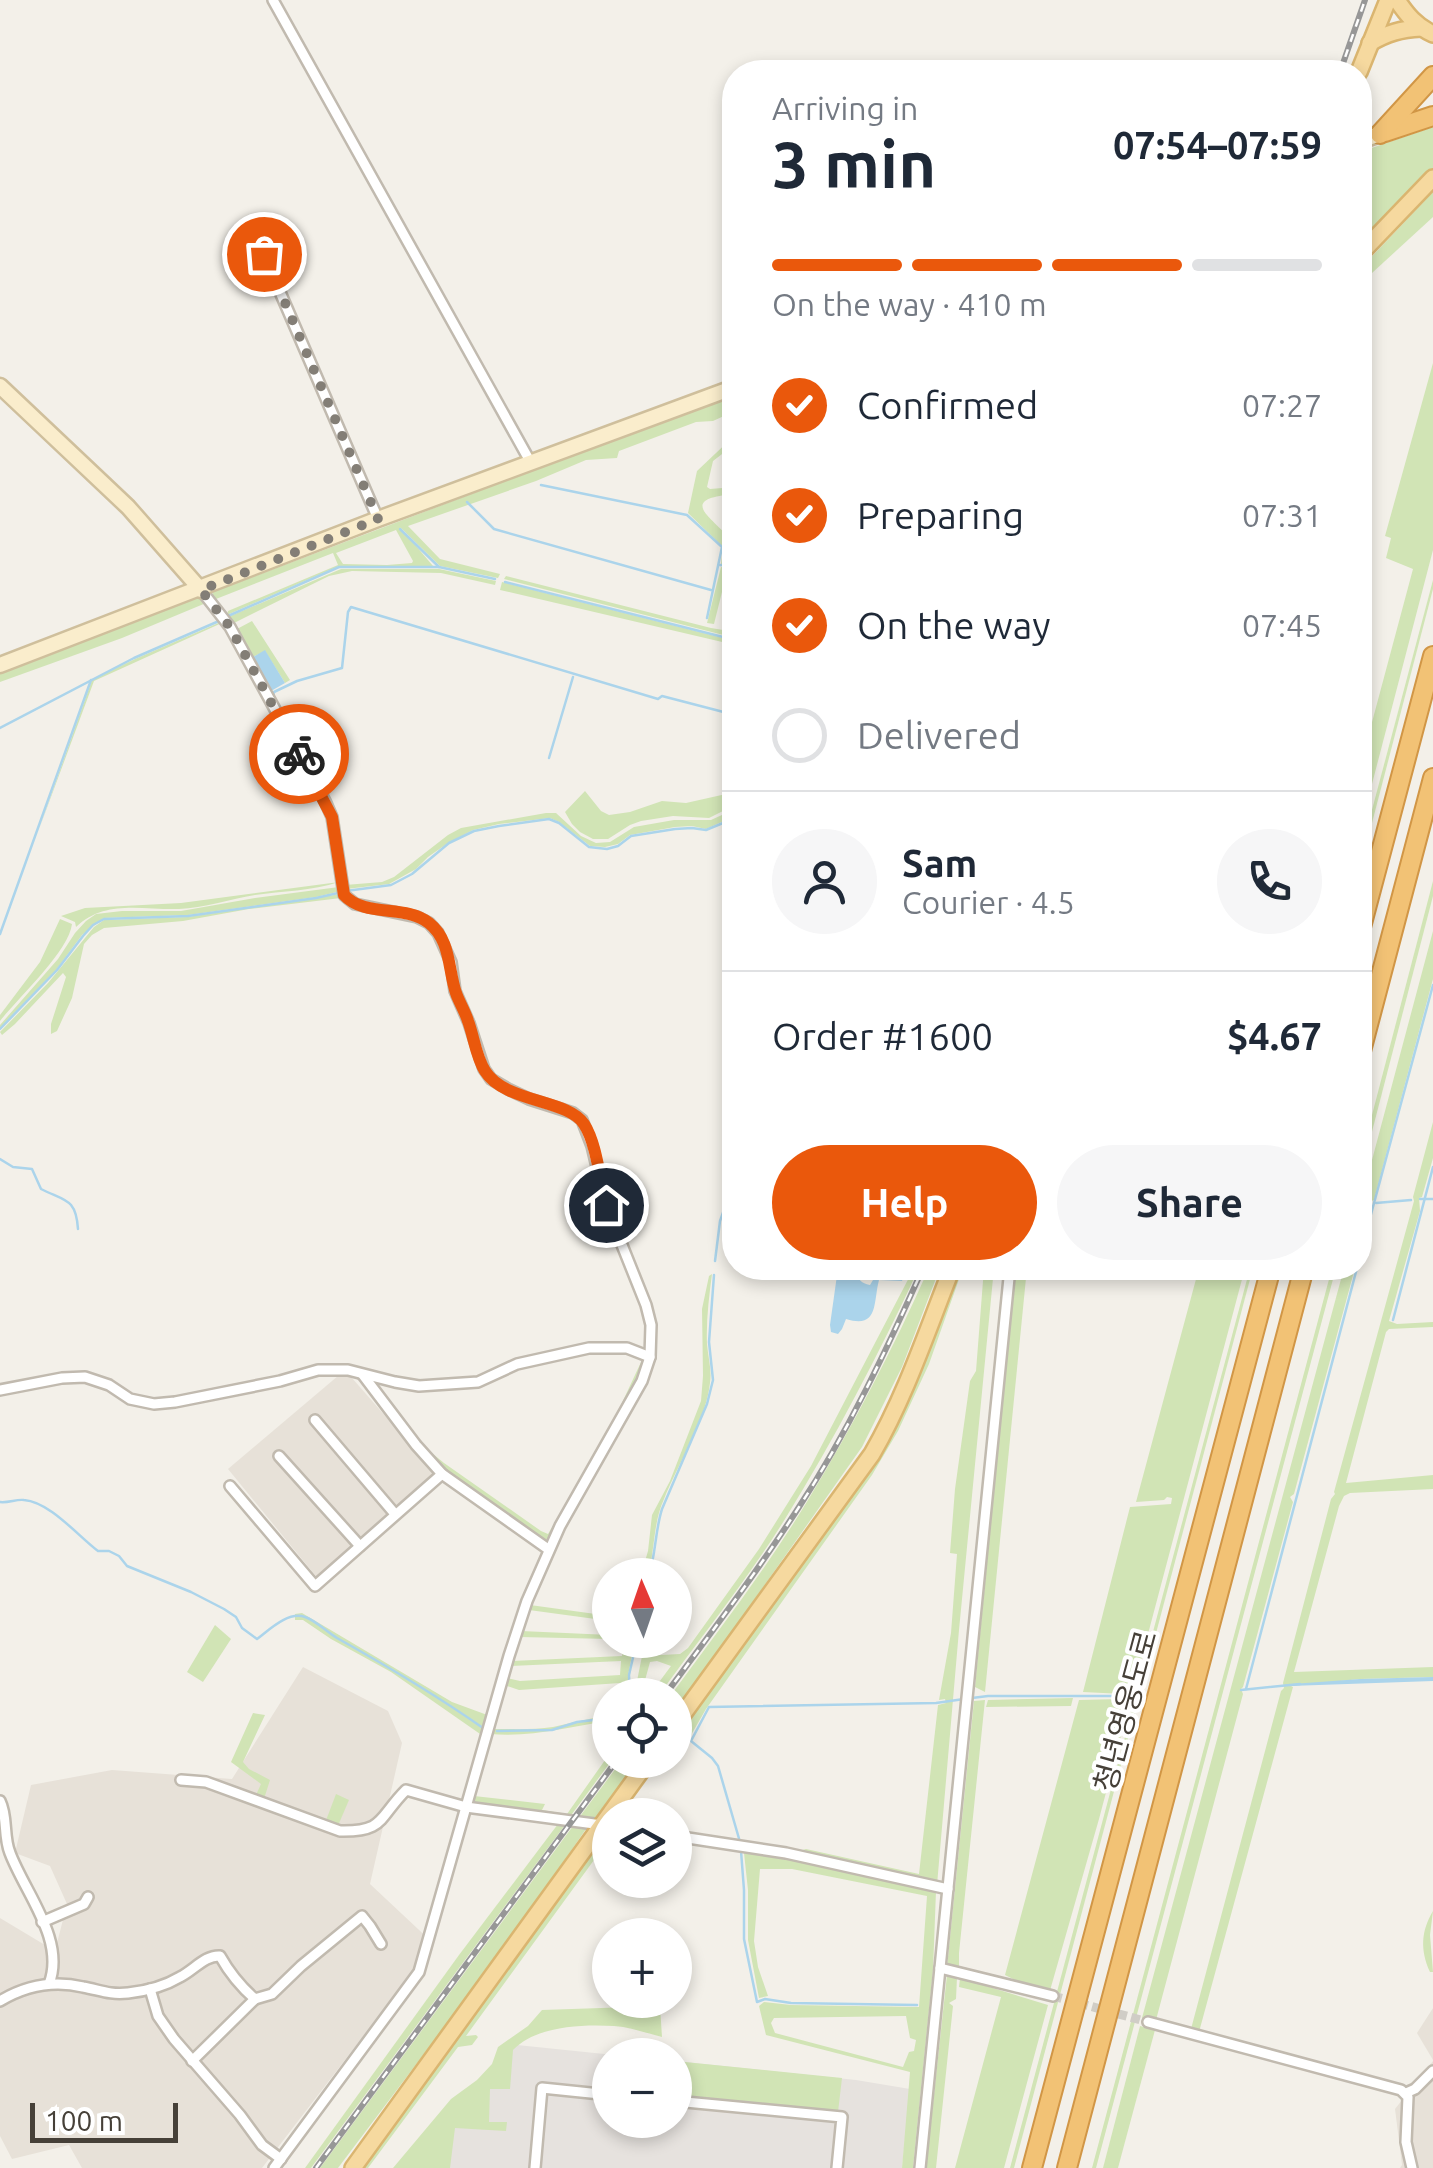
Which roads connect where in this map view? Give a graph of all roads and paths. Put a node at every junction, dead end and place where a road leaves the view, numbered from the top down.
1 (273, 0) edge
2 (1388, 0) edge
3 (1397, 0) edge
4 (1427, 31) edge
5 (1370, 43) junction
6 (1364, 60) edge
7 (1433, 76) edge
8 (1433, 116) edge
9 (1380, 134) junction
10 (1372, 136) edge
11 (1433, 178) edge
12 (1372, 242) edge
13 (264, 254) dead end
14 (0, 386) edge
15 (722, 392) edge
16 (531, 463) junction
17 (378, 519) junction
18 (201, 590) junction
19 (1433, 656) edge
20 (0, 666) edge
21 (1433, 778) edge
22 (1372, 886) edge
23 (1372, 1009) edge
24 (947, 1280) edge
25 (1009, 1280) edge
26 (1268, 1280) edge
27 (1301, 1280) edge
28 (650, 1357) junction
29 (362, 1374) junction
30 (0, 1390) edge
31 (315, 1420) dead end
32 (280, 1456) dead end
33 (442, 1474) junction
34 (230, 1486) dead end
35 (395, 1514) junction
36 (360, 1546) junction
37 (548, 1549) junction
38 (692, 1701) edge
39 (180, 1780) dead end
40 (0, 1800) edge
41 (466, 1807) junction
42 (592, 1823) edge
43 (692, 1839) edge
44 (592, 1844) edge
45 (948, 1889) junction
46 (88, 1897) dead end
47 (42, 1922) junction
48 (380, 1944) dead end
49 (940, 1968) junction
50 (50, 1984) junction
51 (150, 1990) junction
52 (1053, 1996) tunnel mouth
53 (255, 1999) junction
54 (0, 2001) edge
55 (1148, 2022) tunnel mouth
56 (192, 2061) junction
57 (1433, 2071) edge
58 (592, 2093) edge
59 (1406, 2093) junction
60 (692, 2103) edge
61 (281, 2158) junction
62 (274, 2168) edge
63 (353, 2168) edge
64 (535, 2168) edge
65 (836, 2168) edge
66 (920, 2168) edge
67 (1032, 2168) edge
68 (1066, 2168) edge
69 (1412, 2168) edge

1 - 16 street
2 - 5 main road
3 - 4 main road
4 - 5 main road
5 - 6 main road
7 - 9 highway
8 - 9 highway
9 - 10 main road
11 - 12 main road
13 - 17 street
14 - 18 main road
15 - 16 main road
16 - 17 main road
17 - 18 main road
18 - 20 main road
18 - 28 street
19 - 22 highway
21 - 23 highway
24 - 38 main road
25 - 45 street
26 - 67 highway, 청년영웅도로
27 - 68 highway, 청년영웅도로
28 - 29 street
28 - 37 street
29 - 30 street
29 - 33 street
31 - 35 street
32 - 36 street
33 - 35 street
33 - 37 street
34 - 36 street
35 - 36 street
37 - 41 street
39 - 41 street
40 - 47 street
41 - 42 street
41 - 61 street
43 - 45 street
44 - 63 main road
45 - 49 street
46 - 47 street
47 - 50 street
48 - 53 street
49 - 52 street
49 - 66 street
50 - 51 street
50 - 54 street
51 - 53 street
51 - 56 street
53 - 56 street
55 - 59 street
56 - 61 street
57 - 59 street
58 - 64 street
59 - 69 street
60 - 65 street
61 - 62 street

